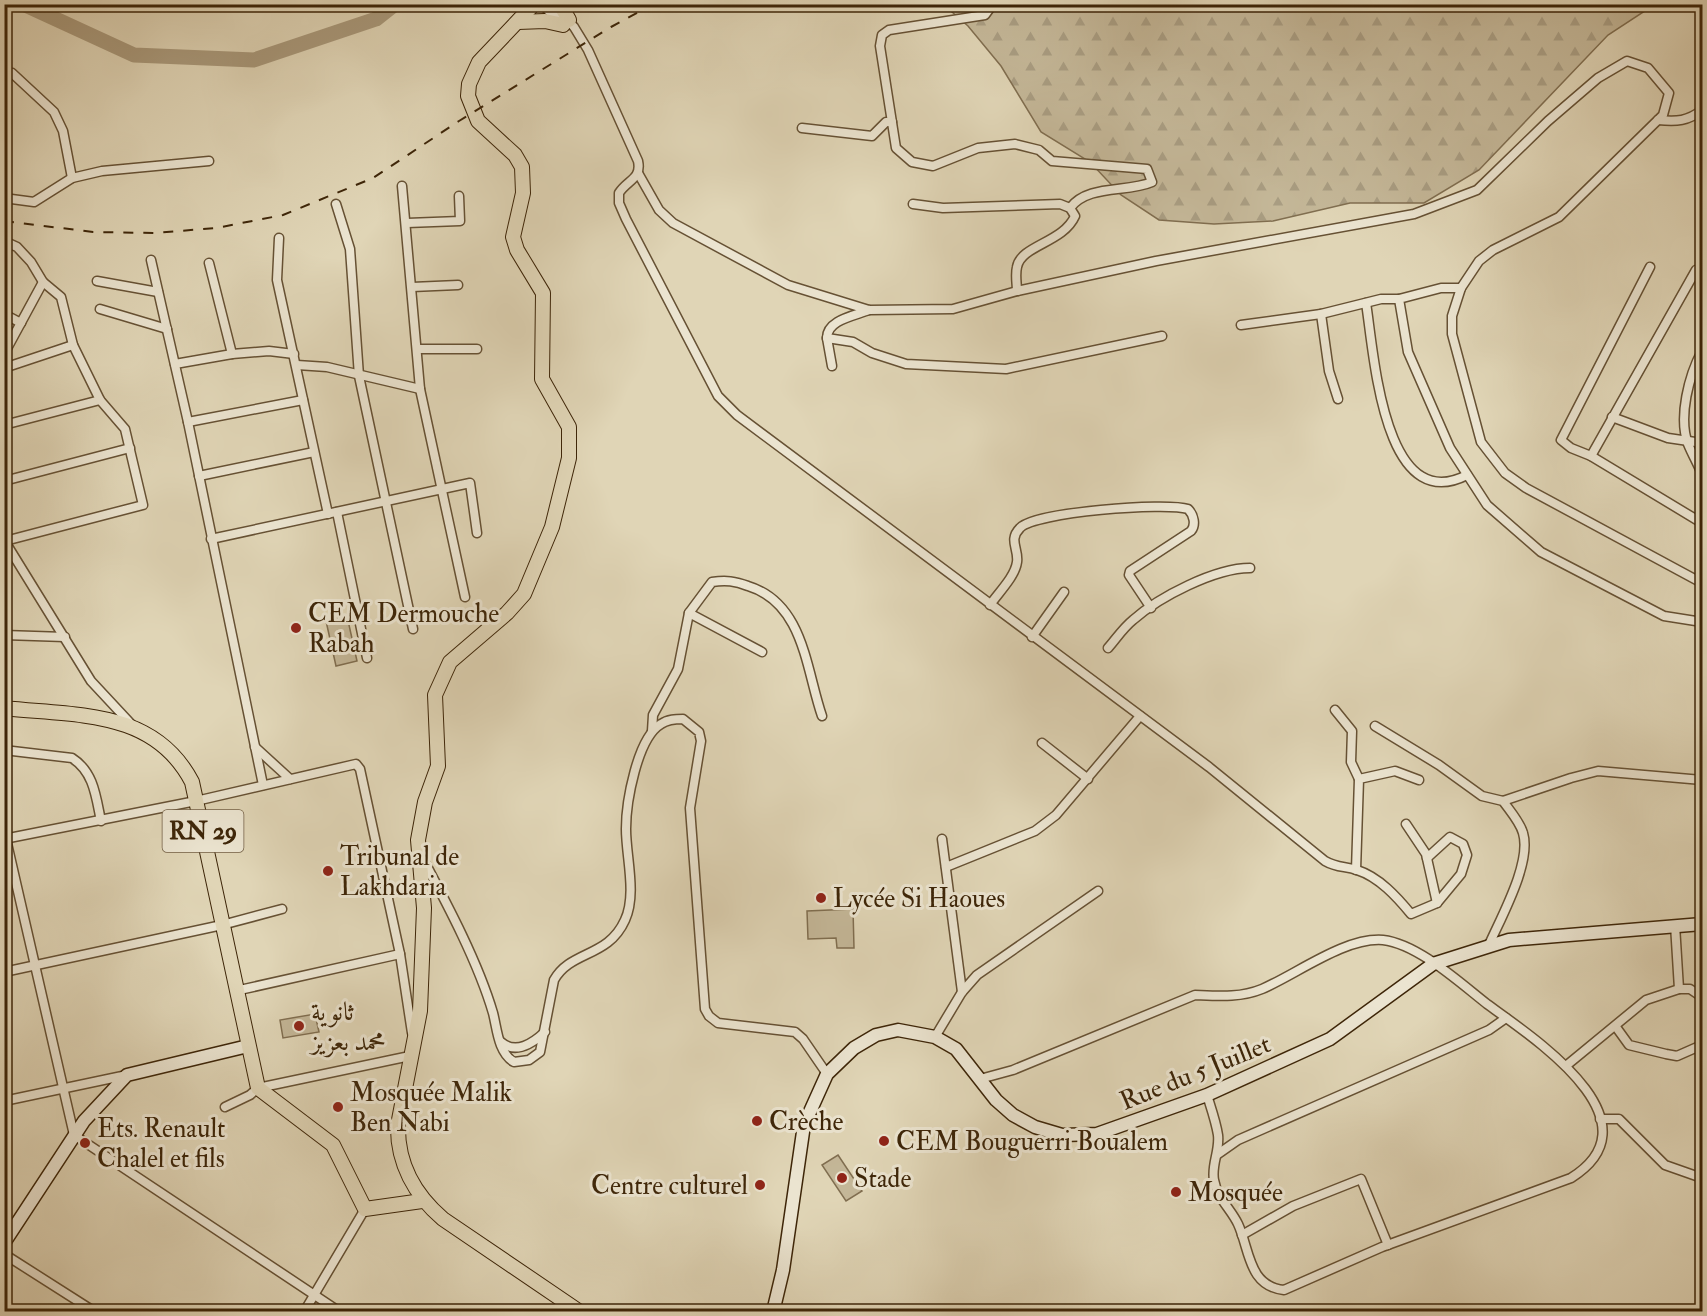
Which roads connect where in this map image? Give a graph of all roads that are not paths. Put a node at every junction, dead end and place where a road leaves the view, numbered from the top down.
1 (534, 4) edge
2 (542, 4) edge
3 (551, 4) edge
4 (560, 4) edge
5 (993, 4) edge
6 (518, 22) junction
7 (566, 23) junction
8 (12, 72) dead end
9 (1702, 110) edge
10 (1658, 120) junction
11 (892, 122) junction
12 (802, 128) dead end
13 (209, 161) dead end
14 (638, 174) junction
15 (72, 178) junction
16 (402, 186) dead end
17 (459, 196) dead end
18 (4, 198) edge
19 (336, 204) dead end
20 (913, 204) dead end
21 (1070, 208) junction
22 (407, 223) junction
23 (279, 238) dead end
24 (4, 241) edge
25 (151, 260) dead end
26 (209, 263) dead end
27 (1650, 267) dead end
28 (1696, 270) dead end
29 (98, 281) dead end
30 (43, 282) junction
31 (459, 285) dead end
32 (412, 287) junction
33 (1461, 288) junction
34 (1017, 291) junction
35 (158, 292) junction
36 (1399, 299) junction
37 (1366, 303) junction
38 (100, 309) dead end
39 (869, 310) junction
40 (4, 314) edge
41 (1321, 314) junction
42 (21, 323) junction
43 (1241, 325) dead end
44 (167, 329) junction
45 (1162, 336) dead end
46 (827, 338) junction
47 (73, 345) junction
48 (417, 349) junction
49 (477, 349) dead end
50 (1702, 351) edge
51 (4, 354) edge
52 (232, 354) junction
53 (294, 354) junction
54 (175, 364) junction
55 (297, 365) junction
56 (832, 366) dead end
57 (4, 368) edge
58 (359, 376) junction
59 (420, 389) junction
60 (1338, 399) dead end
61 (100, 400) junction
62 (303, 400) junction
63 (1612, 417) junction
64 (188, 422) junction
65 (4, 425) edge
66 (1687, 441) junction
67 (1702, 443) edge
68 (130, 448) junction
69 (314, 452) junction
70 (1591, 456) junction
71 (1702, 474) edge
72 (1467, 475) junction
73 (199, 476) junction
74 (4, 481) edge
75 (442, 489) junction
76 (386, 502) junction
77 (337, 512) junction
78 (327, 514) junction
79 (1702, 523) edge
80 (477, 533) dead end
81 (211, 539) junction
82 (5, 541) edge
83 (1250, 568) dead end
84 (1702, 583) edge
85 (1064, 592) dead end
86 (465, 597) dead end
87 (990, 605) junction
88 (1151, 609) junction
89 (689, 613) junction
90 (1702, 622) edge
91 (413, 629) dead end
92 (4, 634) edge
93 (65, 637) junction
94 (1032, 637) junction
95 (1108, 648) dead end
96 (762, 652) dead end
97 (367, 658) dead end
98 (4, 708) edge
99 (1335, 710) dead end
100 (822, 716) dead end
101 (1140, 716) junction
102 (132, 726) junction
103 (1375, 726) dead end
104 (652, 731) junction
105 (1042, 743) dead end
106 (254, 746) junction
107 (4, 750) edge
108 (290, 779) junction
109 (1088, 779) junction
110 (1359, 779) junction
111 (1419, 780) dead end
112 (1702, 780) edge
113 (263, 785) junction
114 (196, 801) junction
115 (1503, 801) junction
116 (101, 821) junction
117 (1406, 824) dead end
118 (5, 839) edge
119 (942, 839) dead end
120 (418, 849) junction
121 (1427, 858) junction
122 (946, 867) junction
123 (1356, 870) junction
124 (1098, 891) dead end
125 (1437, 903) junction
126 (282, 909) dead end
127 (1702, 924) edge
128 (222, 925) junction
129 (1675, 925) junction
130 (1488, 947) junction
131 (400, 954) junction
132 (1433, 964) junction
133 (34, 965) junction
134 (4, 972) edge
135 (1678, 989) junction
136 (235, 991) junction
137 (962, 992) junction
138 (1702, 997) edge
139 (1506, 1018) junction
140 (1616, 1027) junction
141 (546, 1032) junction
142 (935, 1037) junction
143 (499, 1039) junction
144 (414, 1042) junction
145 (1702, 1044) edge
146 (248, 1046) junction
147 (410, 1056) junction
148 (1567, 1065) junction
149 (827, 1074) junction
150 (127, 1075) junction
151 (980, 1079) junction
152 (63, 1088) junction
153 (258, 1088) junction
154 (1207, 1095) junction
155 (4, 1101) edge
156 (225, 1107) dead end
157 (1600, 1119) junction
158 (74, 1135) junction
159 (1218, 1154) junction
160 (1702, 1178) edge
161 (422, 1201) junction
162 (365, 1209) junction
163 (1242, 1235) junction
164 (4, 1243) edge
165 (1388, 1245) junction
166 (4, 1254) edge
167 (315, 1295) junction
168 (95, 1311) edge
169 (304, 1311) edge
170 (340, 1311) edge
171 (580, 1311) edge
172 (773, 1311) edge

1 - 6 main road
2 - 7 street
3 - 7 street
4 - 7 main road
5 - 11 street
6 - 7 main road
6 - 120 main road
7 - 14 street
8 - 15 street
9 - 10 street
10 - 33 street
10 - 34 street
11 - 12 street
11 - 21 street
13 - 15 street
14 - 39 street
14 - 87 street
15 - 18 street
16 - 22 street
17 - 22 street
19 - 58 street
20 - 21 street
21 - 34 street
22 - 32 street
23 - 53 street
24 - 30 street
25 - 35 street
26 - 52 street
27 - 70 street
28 - 63 street
29 - 35 street
30 - 42 street
30 - 47 street
31 - 32 street
32 - 48 street
33 - 36 street
33 - 84 street
34 - 39 street
35 - 44 street
36 - 37 street
36 - 72 street
37 - 41 street
37 - 72 street
38 - 44 street
39 - 46 street
40 - 42 street
41 - 43 street
41 - 60 street
42 - 51 street
44 - 54 street
45 - 46 street
46 - 56 street
47 - 57 street
47 - 61 street
48 - 49 street
48 - 59 street
50 - 66 street
52 - 53 street
52 - 54 street
53 - 55 street
54 - 64 street
55 - 58 street
55 - 62 street
58 - 59 street
58 - 76 street
59 - 75 street
61 - 65 street
61 - 68 street
62 - 64 street
62 - 69 street
63 - 66 street
63 - 70 street
64 - 73 street
66 - 67 street
66 - 71 street
68 - 74 street
68 - 82 street
69 - 73 street
69 - 78 street
70 - 79 street
72 - 90 street
73 - 81 street
75 - 76 street
75 - 80 street
75 - 86 street
76 - 77 street
76 - 91 street
77 - 78 street
77 - 97 street
78 - 81 street
81 - 106 street
82 - 93 street
83 - 88 street
85 - 94 street
87 - 88 street
87 - 94 street
88 - 95 street
89 - 96 street
89 - 100 street
89 - 104 street
92 - 93 street
93 - 102 street
94 - 101 street
98 - 102 main road, RN 29
99 - 110 street
101 - 109 street
101 - 123 street
102 - 114 main road, RN 29
103 - 115 street
104 - 141 street
104 - 149 street
105 - 109 street
106 - 108 street
106 - 113 street
107 - 116 street
108 - 113 street
108 - 131 street
109 - 122 street
110 - 111 street
110 - 123 street
112 - 115 street
113 - 114 street
114 - 116 street
114 - 128 main road, RN 29
115 - 130 street
116 - 118 street
117 - 121 street
118 - 133 street
119 - 122 street
120 - 143 street
120 - 144 main road
121 - 125 street
121 - 125 street
122 - 137 street
123 - 125 street
124 - 137 street
126 - 128 street
127 - 129 street, Rue du 5 Juillet
128 - 133 street
128 - 136 main road, RN 29
129 - 130 street, Rue du 5 Juillet
129 - 135 street
130 - 132 street, Rue du 5 Juillet
131 - 136 street
131 - 144 street
132 - 139 street
132 - 151 street
132 - 154 street, Rue du 5 Juillet
133 - 134 street
133 - 152 street
135 - 138 street
135 - 140 street
136 - 146 main road, RN 29
137 - 142 street
139 - 148 street
139 - 159 street
140 - 145 street
140 - 148 street
141 - 143 street
141 - 143 street
142 - 149 street, Rue du 5 Juillet
142 - 151 street, Rue du 5 Juillet
144 - 147 main road
146 - 150 street
146 - 153 main road, RN 29
147 - 153 street
147 - 161 main road
148 - 157 street
149 - 172 street, Rue du 5 Juillet
150 - 152 street
150 - 158 street
151 - 154 street, Rue du 5 Juillet
152 - 155 street
152 - 158 street
153 - 156 street
153 - 162 main road
154 - 159 street
157 - 160 street
157 - 165 street
158 - 164 street
158 - 167 street
159 - 163 street
161 - 162 main road
161 - 171 main road
162 - 167 street
163 - 165 street
163 - 165 street
166 - 168 street
167 - 169 street
167 - 170 street

